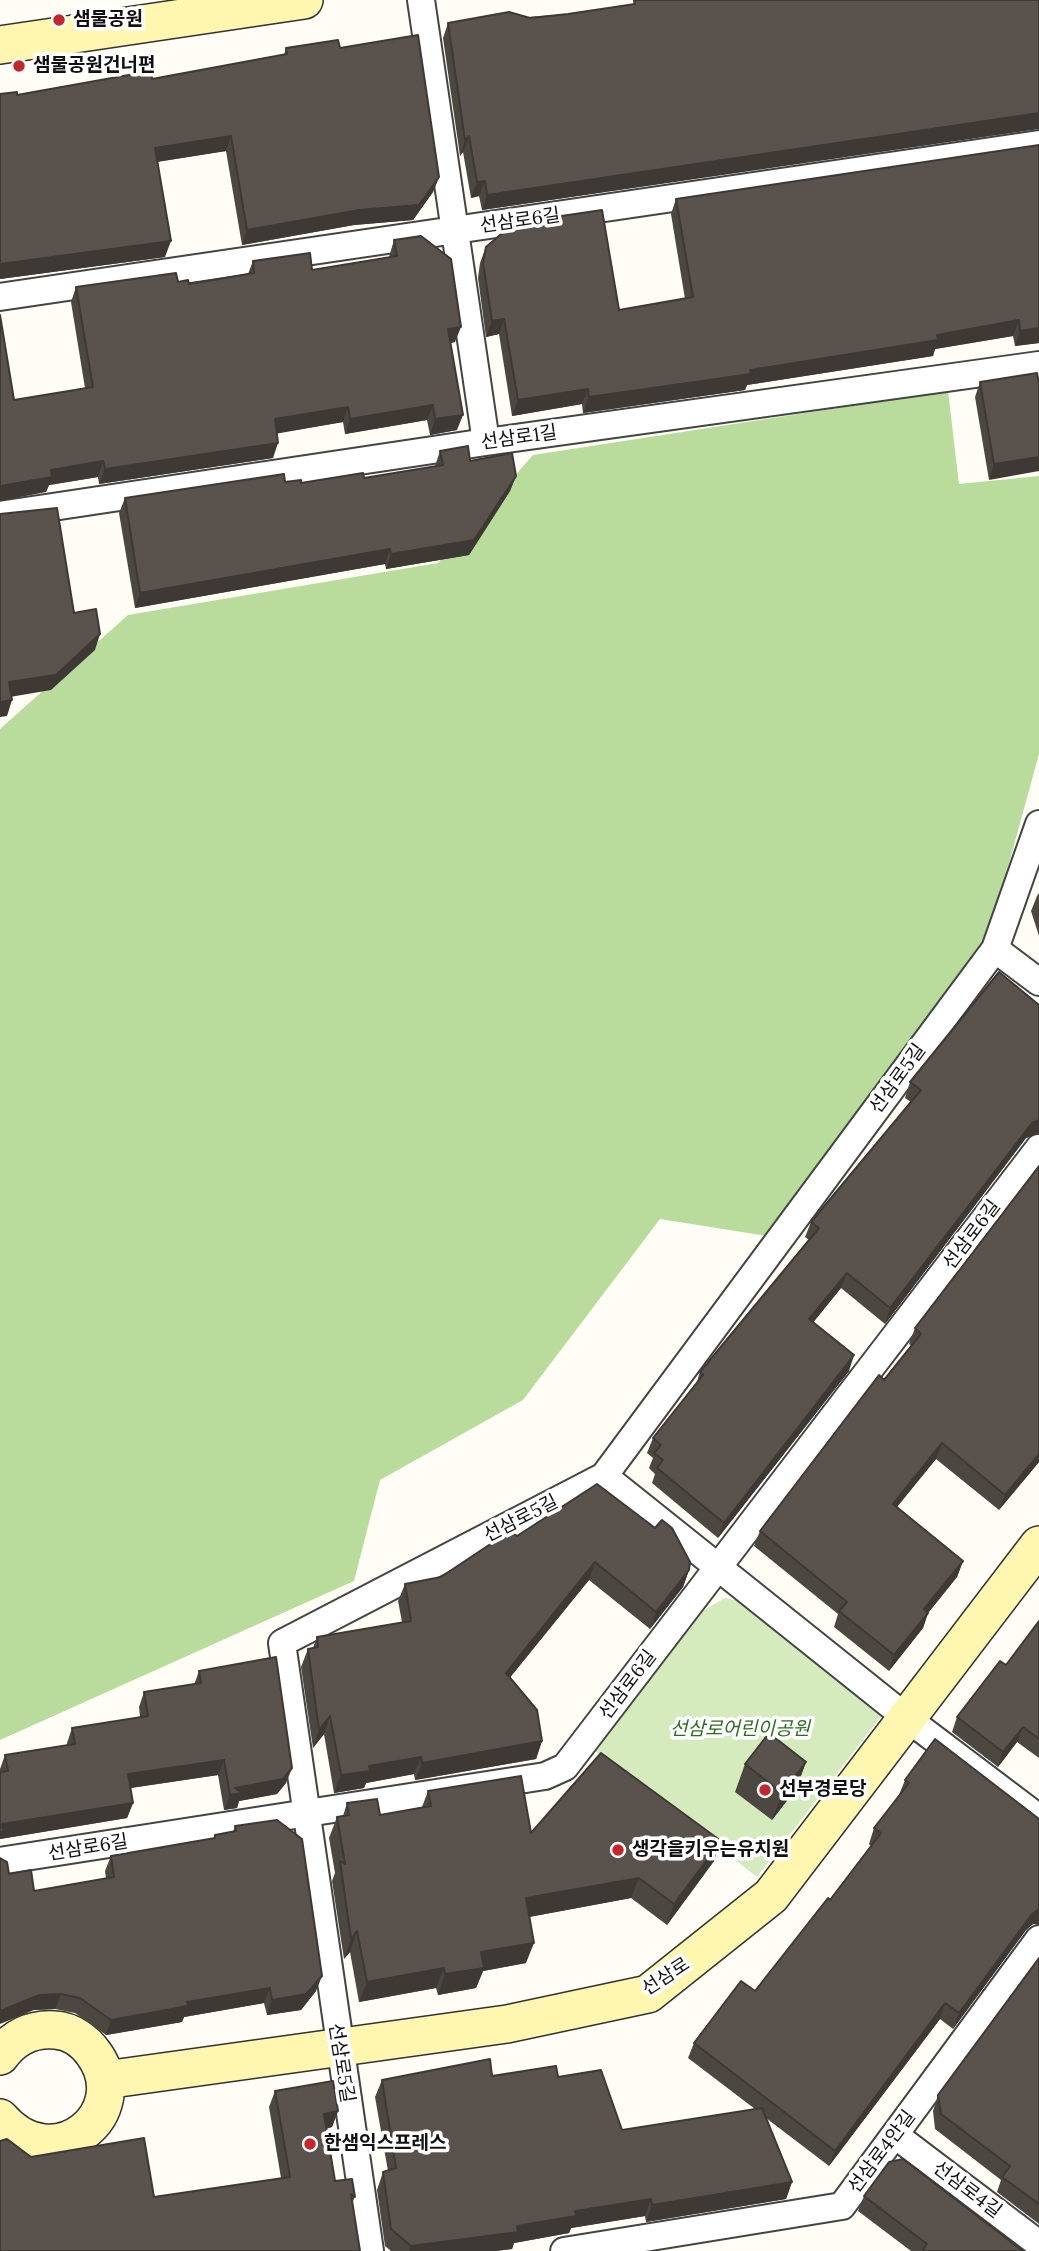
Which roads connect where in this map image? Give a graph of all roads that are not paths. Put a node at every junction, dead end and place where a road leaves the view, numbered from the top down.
1 (304, 0) edge
2 (421, 0) edge
3 (0, 45) edge
4 (1039, 144) edge
5 (455, 230) junction
6 (0, 297) edge
7 (1039, 365) edge
8 (486, 442) junction
9 (0, 515) edge
10 (1039, 824) edge
11 (995, 949) junction
12 (1039, 982) edge
13 (1039, 1148) edge
14 (604, 1476) junction
15 (1039, 1545) edge
16 (719, 1566) junction
17 (908, 1720) junction
18 (304, 1814) junction
19 (1039, 1818) edge
20 (0, 1861) edge
21 (1039, 1939) edge
22 (339, 2048) junction
23 (0, 2056) edge
24 (105, 2080) junction
25 (0, 2118) edge
26 (895, 2136) junction
27 (1039, 2244) edge
28 (370, 2251) edge
29 (564, 2251) edge

1 - 3 street
2 - 5 street
4 - 5 street, 선삼로6길
5 - 6 street, 선삼로6길
5 - 8 street
7 - 8 street, 선삼로1길
8 - 9 street, 선삼로1길
10 - 11 street, 선삼로5길
11 - 12 street
11 - 14 street, 선삼로5길
13 - 16 street, 선삼로6길
14 - 16 street
14 - 18 street, 선삼로5길
15 - 17 street, 선삼로
16 - 17 street
16 - 18 street, 선삼로6길
17 - 19 street
17 - 22 street, 선삼로
18 - 20 street, 선삼로6길
18 - 22 street, 선삼로5길
21 - 26 street, 선삼로4안길
22 - 24 street, 선삼로
22 - 28 street, 선삼로5길
23 - 24 street
24 - 25 street
26 - 27 street, 선삼로4길
26 - 29 street, 선삼로4안길

